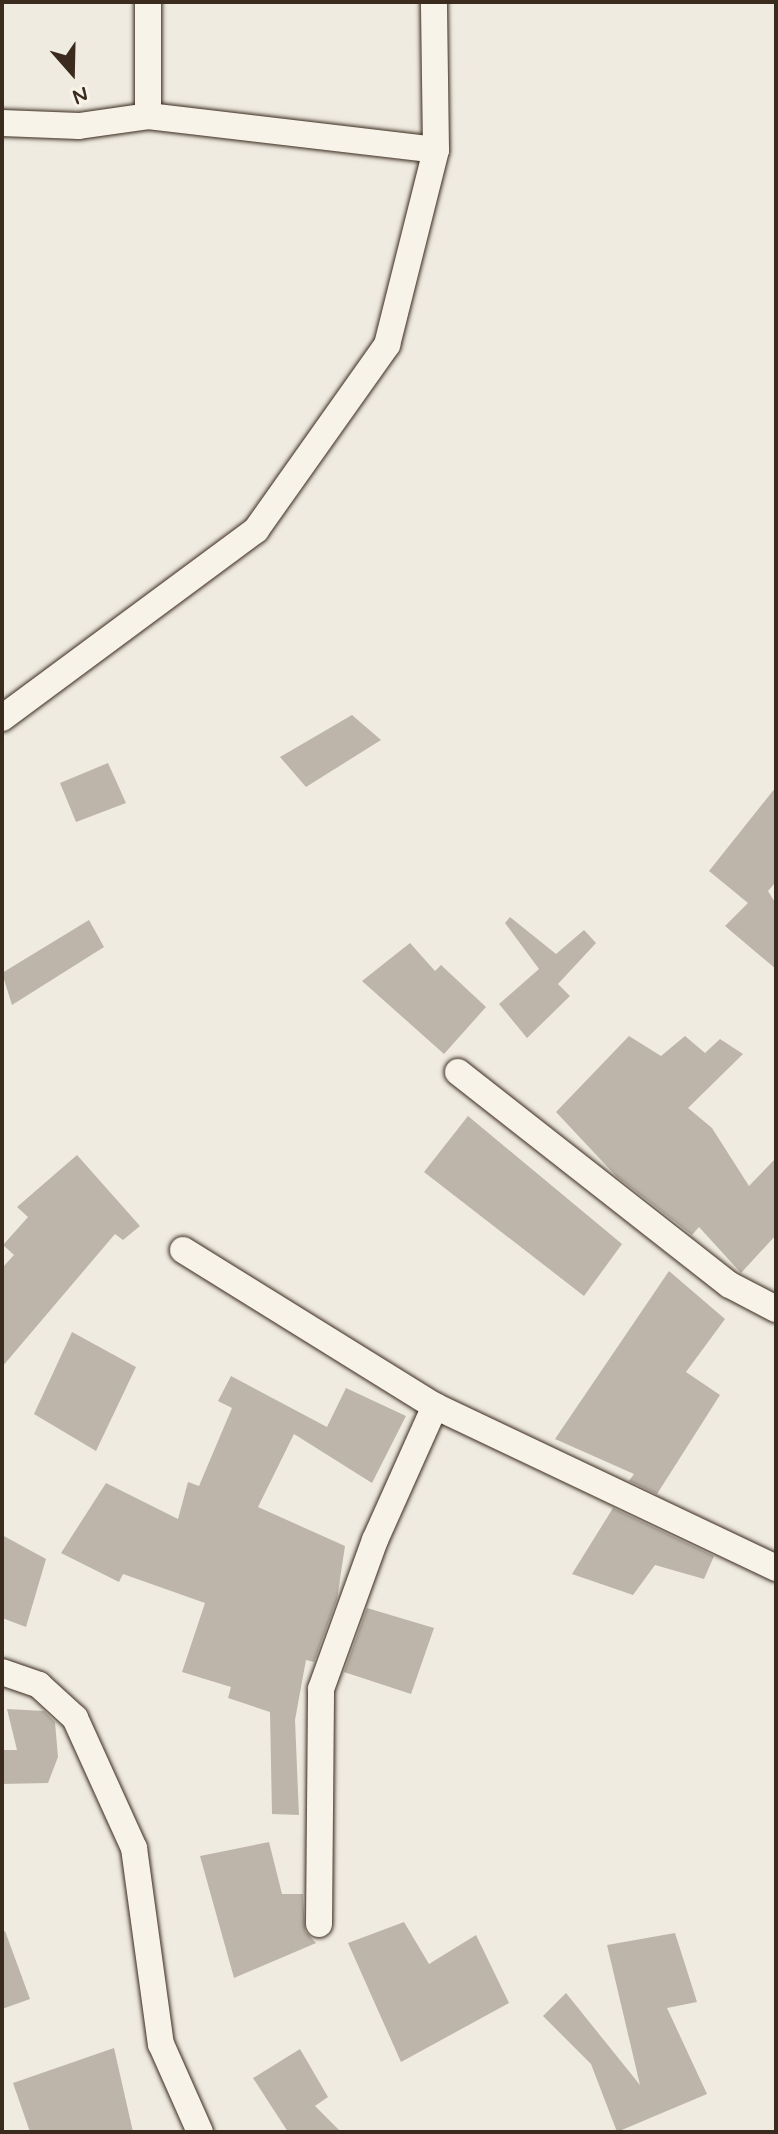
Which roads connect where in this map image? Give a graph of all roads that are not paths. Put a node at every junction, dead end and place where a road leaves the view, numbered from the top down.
1 (148, 2) edge
2 (434, 2) edge
3 (148, 116) junction
4 (2, 123) edge
5 (436, 150) junction
6 (2, 718) edge
7 (458, 1072) dead end
8 (183, 1250) dead end
9 (776, 1309) edge
10 (435, 1406) junction
11 (776, 1568) edge
12 (2, 1672) edge
13 (319, 1924) dead end
14 (200, 2132) edge

1 - 3 street
2 - 5 street
3 - 4 street
3 - 5 street
5 - 6 street
7 - 9 street
8 - 10 street
10 - 11 street
10 - 13 street
12 - 14 street

